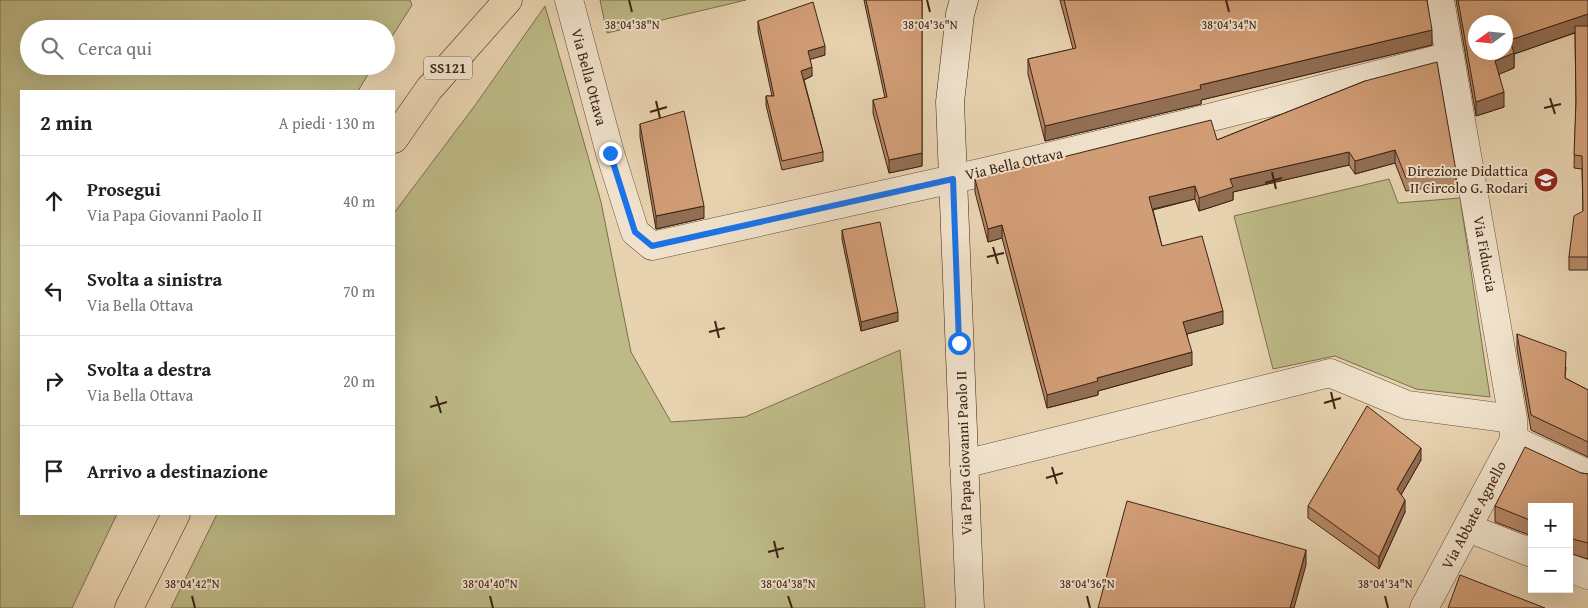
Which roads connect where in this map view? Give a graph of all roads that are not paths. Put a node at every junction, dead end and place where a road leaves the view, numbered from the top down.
1 (508, 0) edge
2 (964, 0) edge
3 (1440, 0) edge
4 (570, 2) edge
5 (1450, 56) junction
6 (395, 138) edge
7 (953, 179) junction
8 (1514, 430) junction
9 (964, 464) junction
10 (1588, 474) edge
11 (176, 515) edge
12 (1468, 528) junction
13 (1528, 551) edge
14 (1573, 569) edge
15 (1588, 575) edge
16 (129, 608) edge
17 (970, 608) edge
18 (1424, 608) edge

1 - 6 main road, SS121
2 - 7 street, Via Papa Giovanni Paolo II
3 - 5 street, Via Fiduccia
4 - 7 street, Via Bella Ottava
5 - 7 street, Via Bella Ottava
5 - 8 street, Via Fiduccia
7 - 9 street, Via Papa Giovanni Paolo II
8 - 9 street
8 - 10 street
8 - 12 street, Via Abbate Agnello
9 - 17 street, Via Papa Giovanni Paolo II
11 - 16 main road
12 - 13 street
12 - 18 street, Via Abbate Agnello
14 - 15 street

